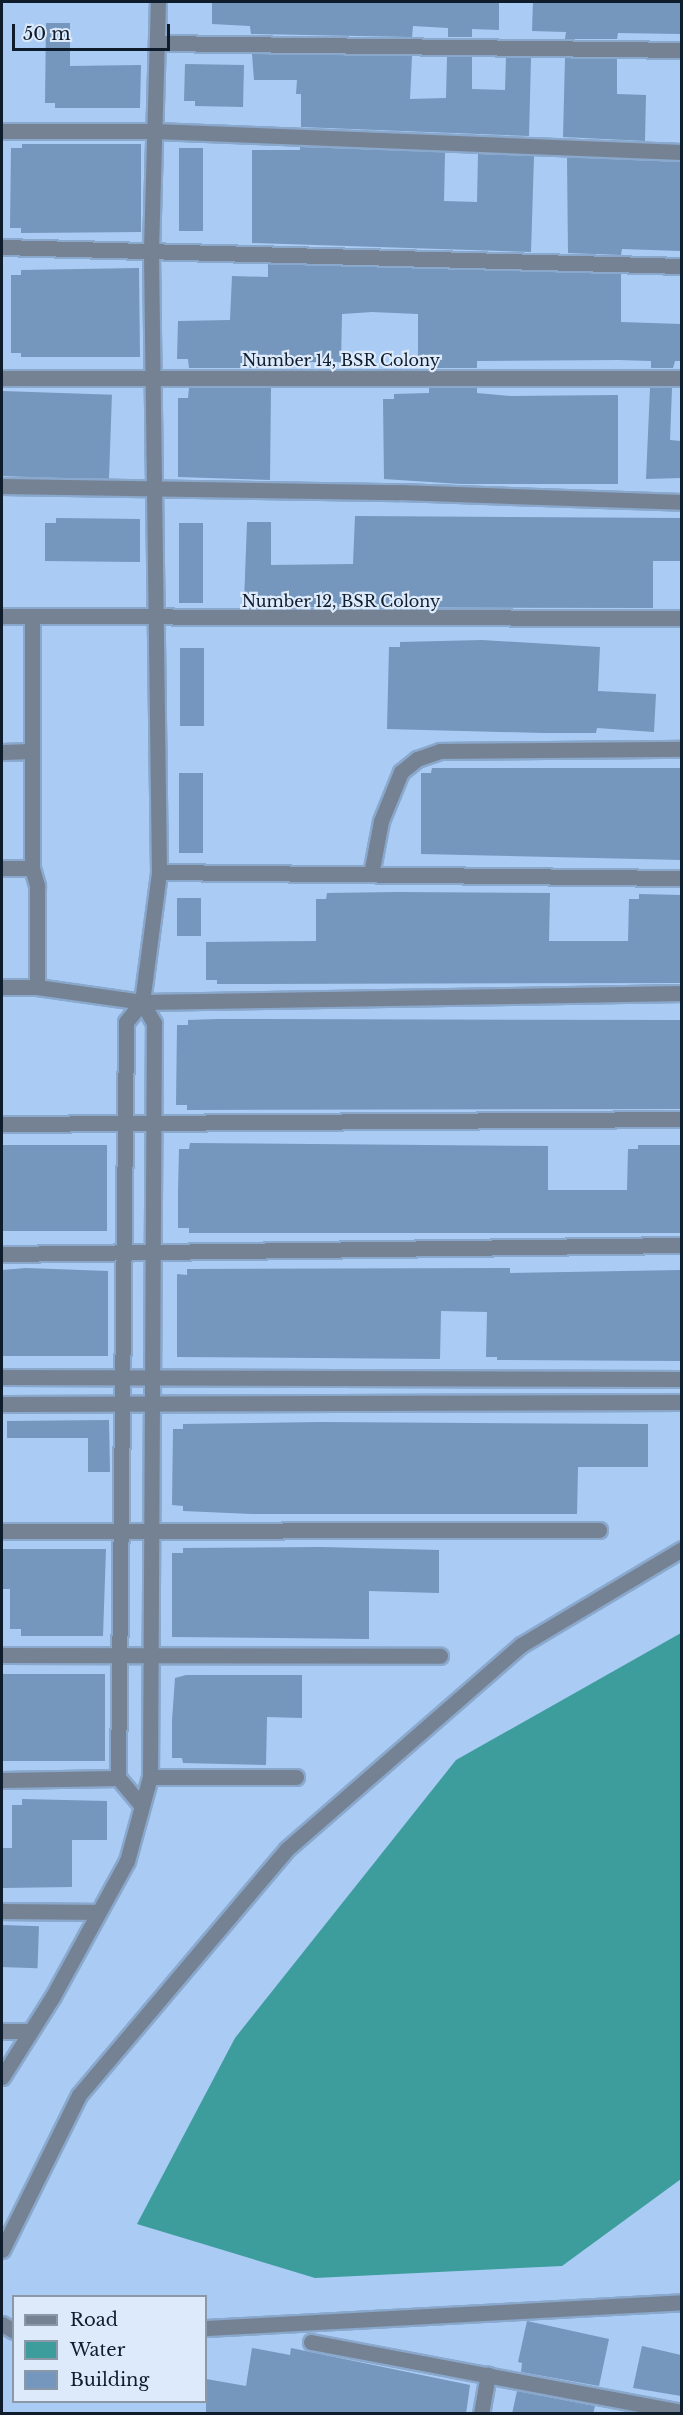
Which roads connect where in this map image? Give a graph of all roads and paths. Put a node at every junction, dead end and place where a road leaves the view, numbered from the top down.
1 (159, 2) edge
2 (157, 43) junction
3 (681, 50) edge
4 (2, 131) edge
5 (155, 131) junction
6 (681, 152) edge
7 (2, 247) edge
8 (151, 250) junction
9 (681, 266) edge
10 (2, 378) edge
11 (151, 378) junction
12 (681, 378) edge
13 (2, 486) edge
14 (152, 491) junction
15 (681, 502) edge
16 (2, 616) edge
17 (32, 617) junction
18 (681, 618) edge
19 (153, 619) junction
20 (681, 749) edge
21 (2, 752) edge
22 (32, 752) junction
23 (2, 868) edge
24 (32, 868) junction
25 (159, 872) junction
26 (371, 874) junction
27 (681, 878) edge
28 (2, 987) edge
29 (37, 987) junction
30 (681, 993) edge
31 (142, 1002) junction
32 (681, 1119) edge
33 (155, 1122) junction
34 (125, 1123) junction
35 (2, 1124) edge
36 (681, 1245) edge
37 (124, 1252) junction
38 (152, 1252) junction
39 (2, 1254) edge
40 (2, 1377) edge
41 (123, 1377) junction
42 (151, 1377) junction
43 (681, 1379) edge
44 (681, 1402) edge
45 (123, 1403) junction
46 (2, 1404) edge
47 (151, 1404) junction
48 (150, 1530) junction
49 (599, 1530) dead end
50 (122, 1531) junction
51 (2, 1532) edge
52 (681, 1549) edge
53 (2, 1654) edge
54 (120, 1654) junction
55 (150, 1655) junction
56 (440, 1656) dead end
57 (150, 1777) junction
58 (296, 1777) dead end
59 (118, 1778) junction
60 (2, 1780) edge
61 (141, 1805) junction
62 (2, 1911) edge
63 (98, 1912) junction
64 (2, 2031) edge
65 (29, 2031) junction
66 (2, 2078) edge
67 (2, 2250) edge
68 (681, 2302) edge
69 (207, 2328) edge
70 (311, 2342) dead end
71 (488, 2375) junction
72 (681, 2412) edge
73 (481, 2414) edge

1 - 2 street
2 - 3 street
2 - 5 street
4 - 5 street
5 - 6 street
5 - 8 street
7 - 8 street
8 - 9 street
8 - 11 street
10 - 11 street, Number 14, BSR Colony
11 - 12 street, Number 14, BSR Colony
11 - 14 street
13 - 14 street
14 - 15 street
14 - 19 street
16 - 17 street, Number 12, BSR Colony
17 - 19 street, Number 12, BSR Colony
17 - 22 street
18 - 19 street, Number 12, BSR Colony
19 - 25 street
20 - 26 street
21 - 22 street
22 - 24 street
23 - 24 street
24 - 29 street
25 - 26 street
25 - 31 street
26 - 27 street
28 - 29 street
29 - 31 street
30 - 31 street
31 - 33 street
31 - 34 street
32 - 33 street
33 - 34 street
33 - 38 street
34 - 35 street
34 - 37 street
36 - 38 street
37 - 38 street
37 - 39 street
37 - 41 street
38 - 42 street
40 - 41 street
41 - 42 street
41 - 45 street
42 - 43 street
42 - 47 street
44 - 47 street
45 - 46 street
45 - 47 street
45 - 50 street
47 - 48 street
48 - 49 street
48 - 50 street
48 - 55 street
50 - 51 street
50 - 54 street
52 - 67 street
53 - 54 street
54 - 55 street
54 - 59 street
55 - 56 street
55 - 57 street
57 - 58 street
57 - 61 street
59 - 60 street
59 - 61 street
61 - 63 street
62 - 63 street
63 - 65 street
64 - 65 street
65 - 66 street
68 - 69 street
70 - 71 street
71 - 72 street
71 - 73 street

